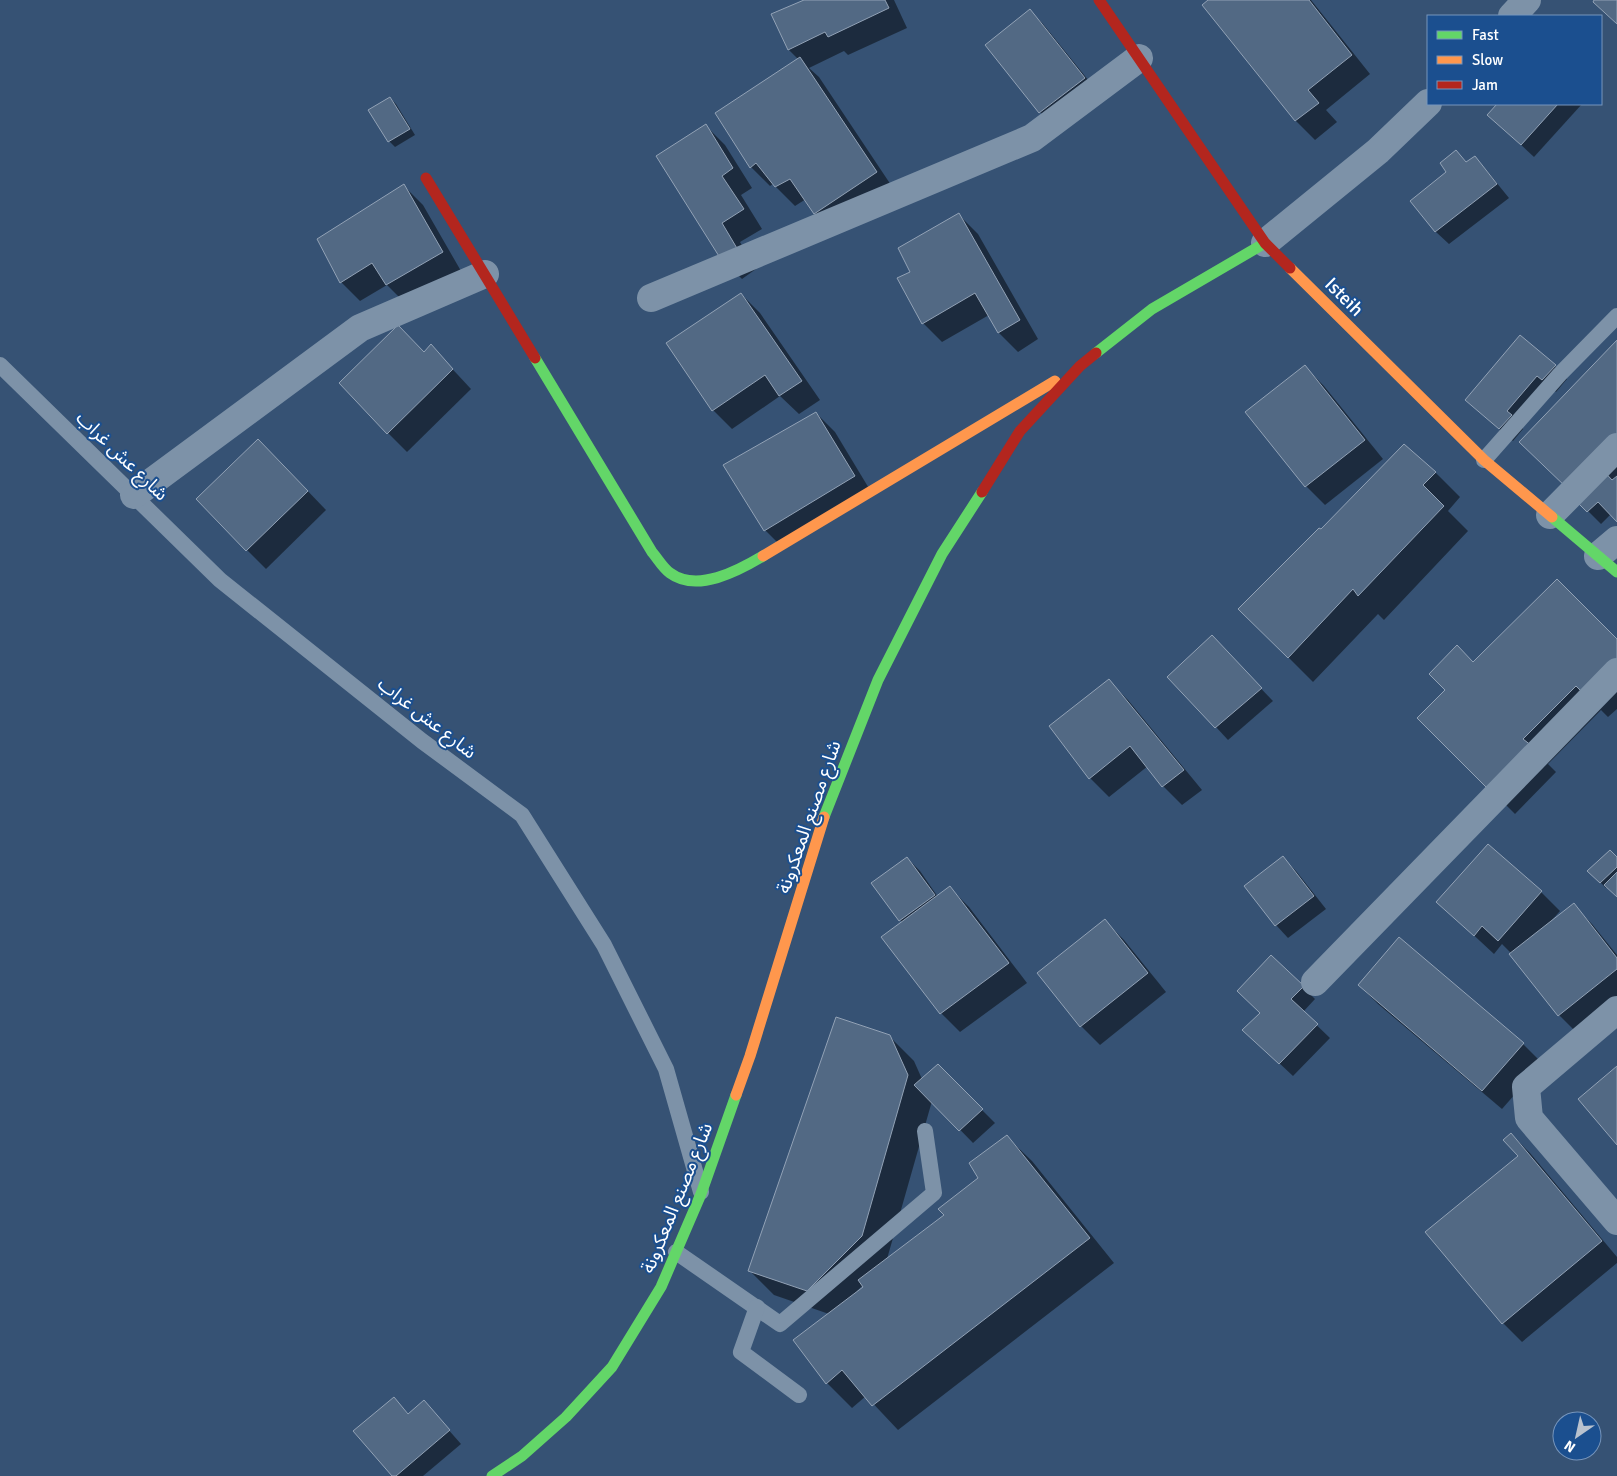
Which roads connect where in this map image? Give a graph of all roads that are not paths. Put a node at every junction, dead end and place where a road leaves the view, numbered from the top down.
1 (1099, 0) edge
2 (1527, 0) edge
3 (1513, 15) edge
4 (1139, 58) junction
5 (1427, 104) edge
6 (426, 178) dead end
7 (1265, 243) junction
8 (485, 274) junction
9 (651, 298) dead end
10 (1617, 316) edge
11 (0, 365) edge
12 (1080, 366) junction
13 (1617, 447) edge
14 (1484, 460) junction
15 (134, 495) junction
16 (1550, 515) junction
17 (1611, 556) edge
18 (1617, 672) edge
19 (1315, 982) dead end
20 (1617, 1010) edge
21 (925, 1131) dead end
22 (701, 1194) junction
23 (1617, 1220) edge
24 (676, 1252) junction
25 (757, 1307) junction
26 (799, 1395) dead end
27 (492, 1476) edge

1 - 4 street, Isteih
2 - 3 street
4 - 7 street, Isteih
4 - 9 street
5 - 7 street
6 - 8 street
7 - 12 street, شارع مصنع المعكرونة
7 - 14 street, Isteih
8 - 12 street
8 - 15 street
10 - 14 lane
11 - 15 lane, شارع عش غراب
12 - 22 street, شارع مصنع المعكرونة
13 - 16 street
14 - 16 street, Isteih
15 - 22 lane, شارع عش غراب
16 - 17 street, Isteih
18 - 19 street
20 - 23 street
21 - 25 lane
22 - 24 street, شارع مصنع المعكرونة
24 - 25 lane
24 - 27 street, شارع مصنع المعكرونة
25 - 26 lane

